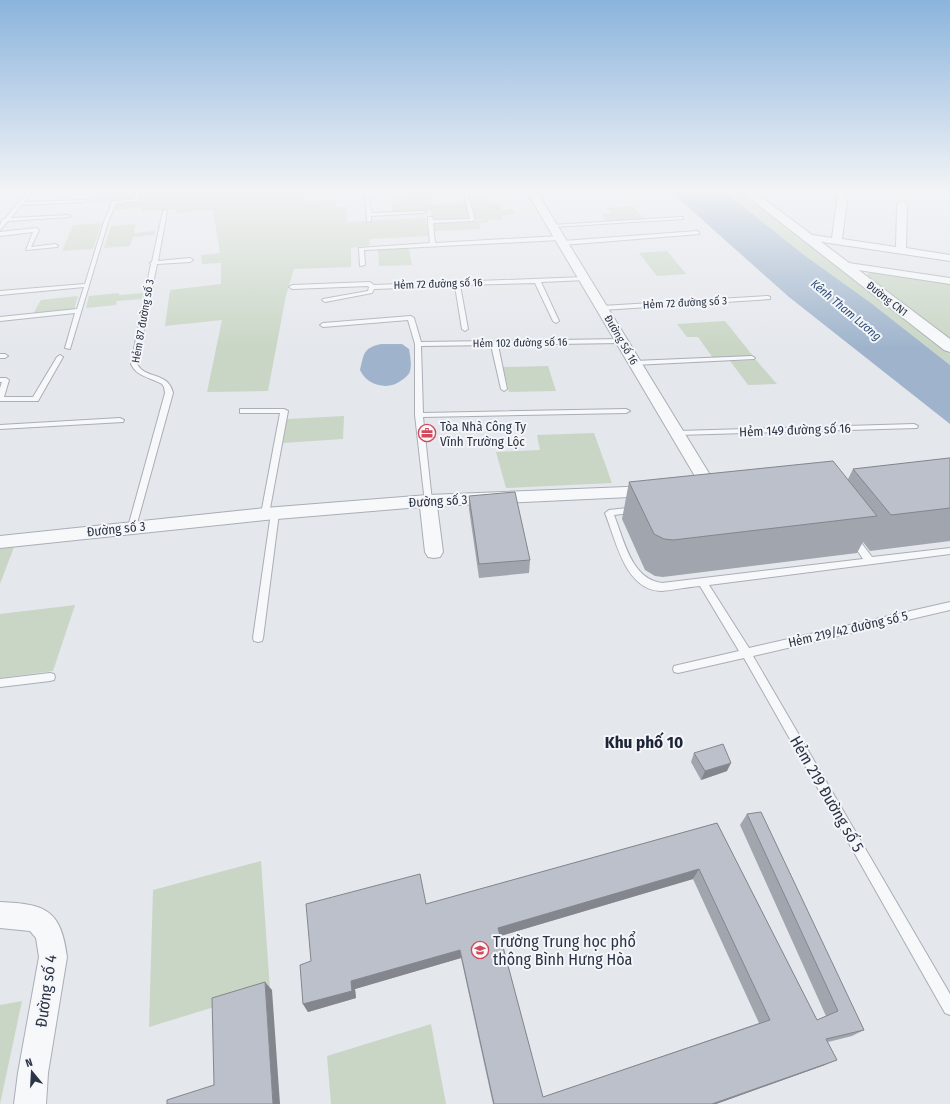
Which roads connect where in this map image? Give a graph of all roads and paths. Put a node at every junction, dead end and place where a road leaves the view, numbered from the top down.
1 (30, 244) edge
2 (100, 244) edge
3 (157, 244) edge
4 (433, 244) joint
5 (448, 244) edge
6 (563, 244) edge
7 (814, 244) edge
8 (855, 244) edge
9 (901, 244) edge
10 (56, 246) dead end
11 (901, 250) junction
12 (950, 258) edge
13 (190, 260) dead end
14 (153, 263) junction
15 (362, 265) dead end
16 (842, 265) junction
17 (584, 279) junction
18 (537, 280) junction
19 (950, 281) edge
20 (457, 283) junction
21 (87, 285) junction
22 (292, 287) dead end
23 (372, 287) junction
24 (0, 293) edge
25 (768, 298) dead end
26 (325, 300) dead end
27 (602, 308) junction
28 (80, 311) junction
29 (0, 319) edge
30 (556, 321) dead end
31 (324, 325) dead end
32 (465, 329) dead end
33 (621, 342) junction
34 (494, 343) junction
35 (418, 344) junction
36 (950, 347) edge
37 (68, 348) dead end
38 (60, 357) dead end
39 (752, 358) dead end
40 (634, 363) junction
41 (0, 380) edge
42 (504, 389) dead end
43 (2, 399) edge
44 (0, 407) edge
45 (243, 411) dead end
46 (626, 411) dead end
47 (419, 415) junction
48 (120, 420) dead end
49 (914, 426) dead end
50 (0, 427) edge
51 (676, 434) junction
52 (709, 488) edge
53 (663, 490) edge
54 (428, 501) junction
55 (648, 509) edge
56 (270, 513) junction
57 (132, 527) junction
58 (846, 529) edge
59 (0, 542) edge
60 (950, 551) edge
61 (434, 552) dead end
62 (870, 561) junction
63 (702, 582) junction
64 (950, 606) edge
65 (258, 638) dead end
66 (746, 652) junction
67 (678, 669) dead end
68 (50, 677) dead end
69 (0, 683) edge
70 (0, 915) edge
71 (950, 1008) edge
72 (30, 1104) edge

1 - 10 lane
2 - 21 lane
3 - 14 lane, Hẻm 87 đường số 3
4 - 5 lane
4 - 15 lane
6 - 17 street, Đường Số 16
7 - 16 street, Đường CN1
8 - 11 street
9 - 11 street
11 - 12 street
13 - 14 lane
14 - 57 lane, Hẻm 87 đường số 3
16 - 19 street
16 - 36 street, Đường CN1
17 - 18 lane, Hẻm 72 đường số 16
17 - 27 street, Đường Số 16
18 - 20 lane, Hẻm 72 đường số 16
18 - 30 lane
20 - 23 lane, Hẻm 72 đường số 16
20 - 32 lane
21 - 24 lane
21 - 28 lane
22 - 23 lane, Hẻm 72 đường số 16
23 - 26 lane
25 - 27 lane, Hẻm 72 đường số 3
27 - 33 street, Đường Số 16
28 - 29 lane
28 - 37 lane
31 - 35 lane
33 - 34 lane, Hẻm 102 đường số 16
33 - 40 street, Đường Số 16
34 - 35 lane, Hẻm 102 đường số 16
34 - 42 lane
35 - 47 lane
38 - 43 lane
39 - 40 lane
40 - 51 street, Đường Số 16
41 - 43 lane
43 - 44 lane
45 - 56 lane
46 - 47 lane
47 - 54 lane
48 - 50 lane
49 - 51 lane, Hẻm 149 đường số 16
51 - 52 street, Đường Số 16
53 - 54 street, Đường số 3
54 - 56 street, Đường số 3
54 - 61 street
55 - 63 lane
56 - 57 street, Đường số 3
56 - 65 lane
57 - 59 street, Đường số 3
58 - 62 lane
60 - 62 lane
62 - 63 lane
63 - 66 lane, Hẻm 219 Đường số 5
64 - 66 lane, Hẻm 219/42 đường số 5
66 - 67 lane, Hẻm 219/42 đường số 5
66 - 71 lane, Hẻm 219 Đường số 5
68 - 69 lane
70 - 72 street, Đường số 4

